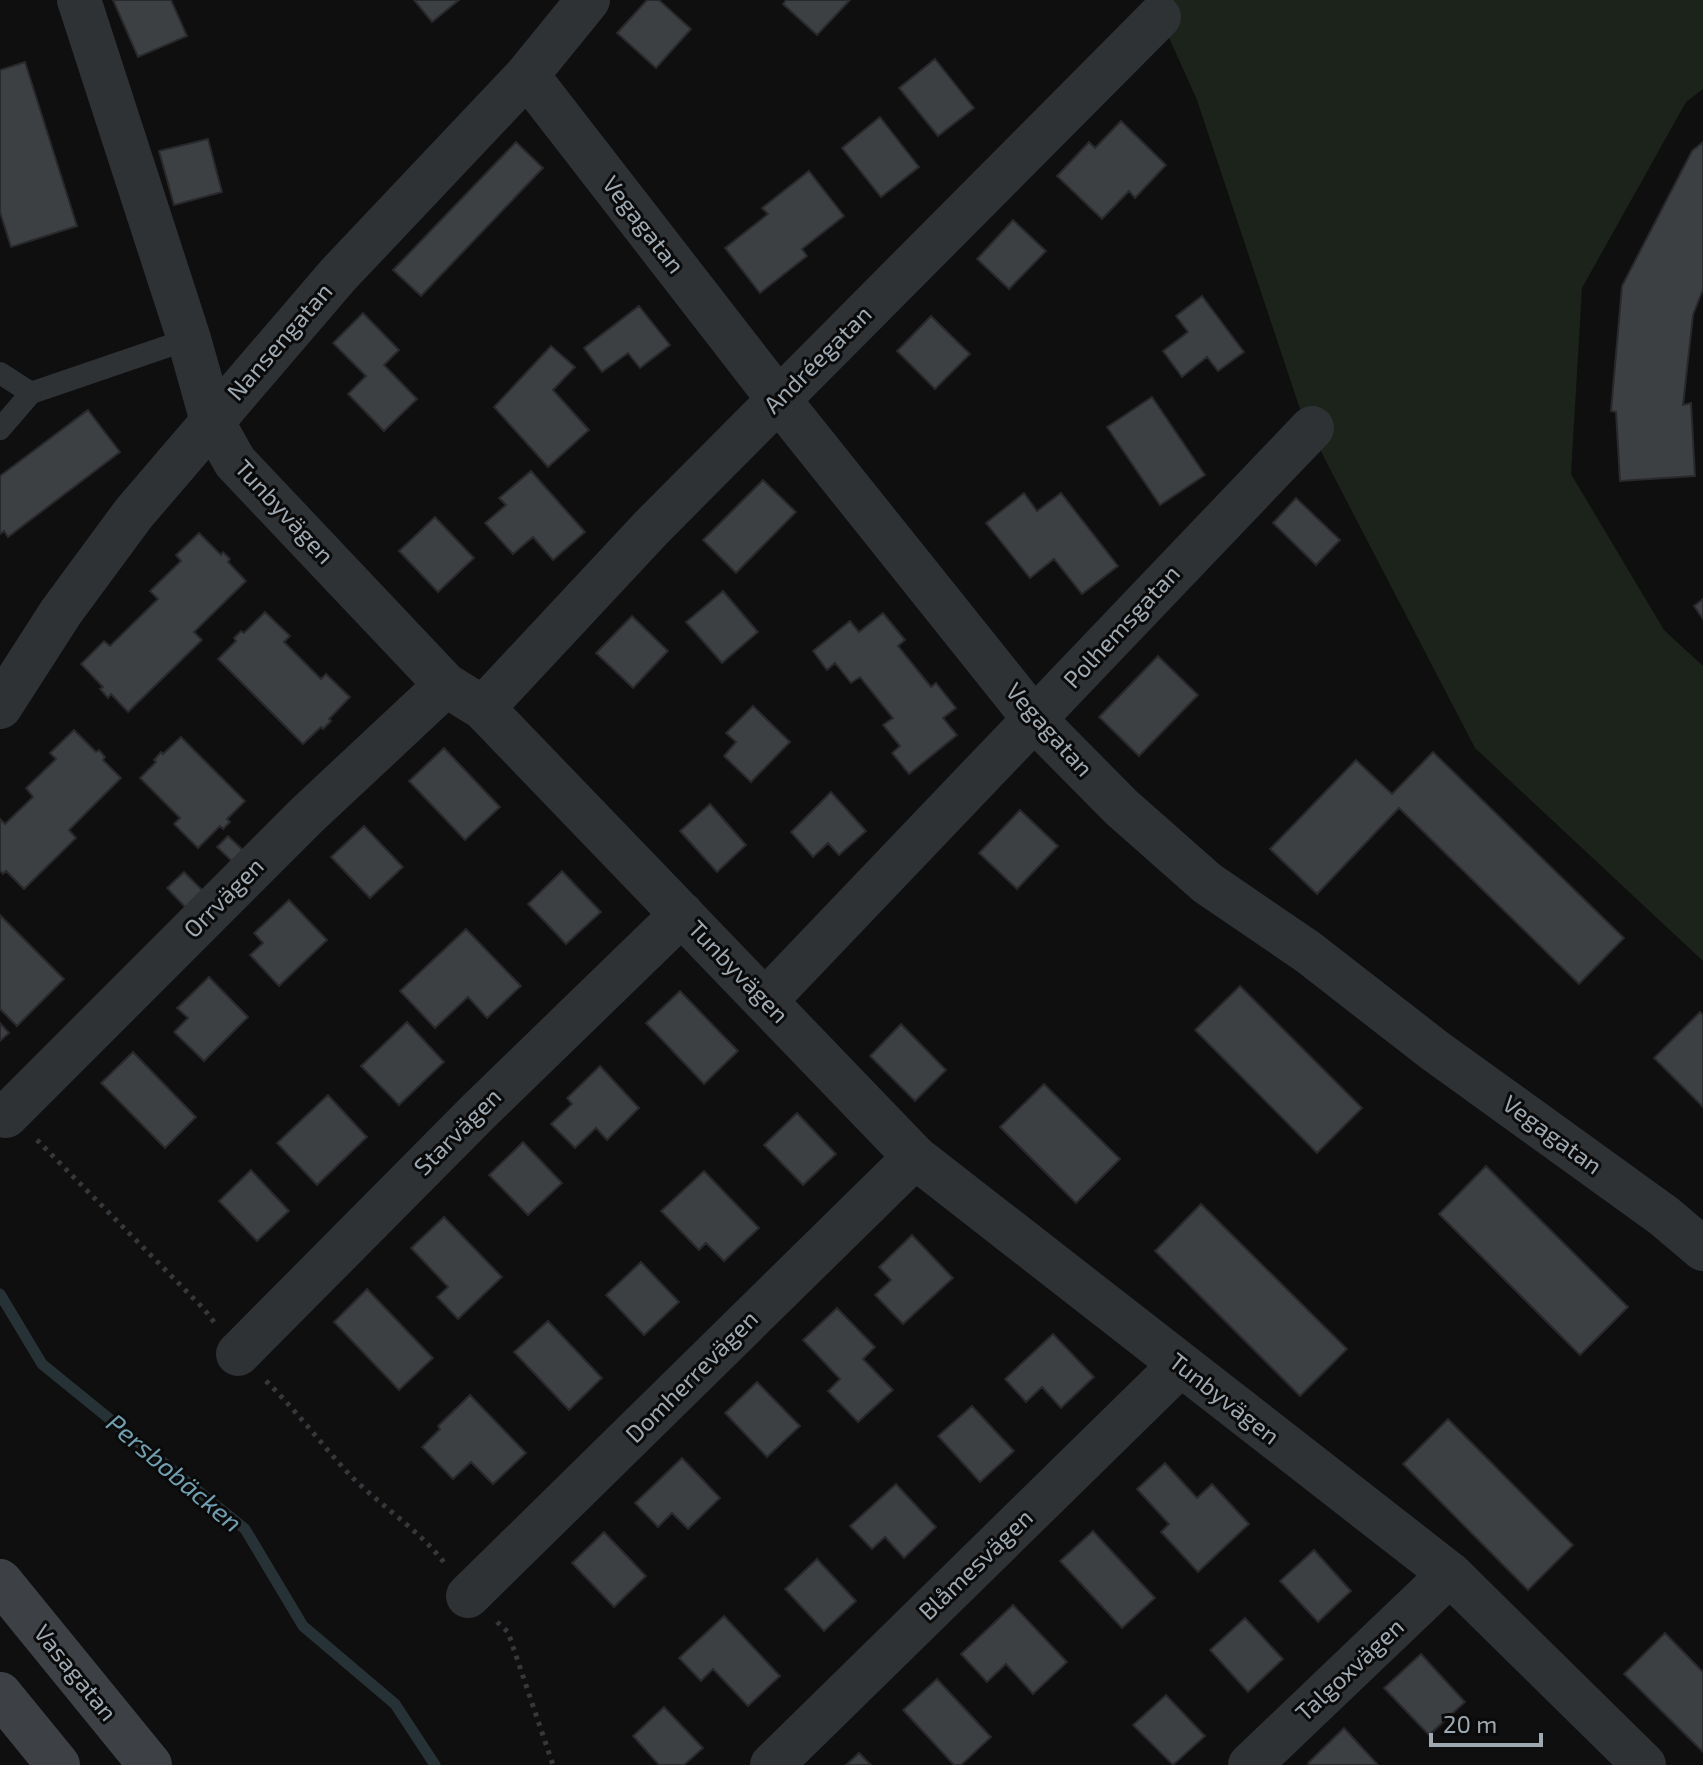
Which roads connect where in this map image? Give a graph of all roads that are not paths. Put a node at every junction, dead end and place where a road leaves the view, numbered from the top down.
1 (79, 0) edge
2 (583, 2) edge
3 (1159, 17) dead end
4 (527, 75) junction
5 (189, 339) junction
6 (0, 373) edge
7 (31, 393) junction
8 (779, 400) junction
9 (212, 421) junction
10 (1312, 428) dead end
11 (0, 429) edge
12 (446, 685) junction
13 (0, 707) edge
14 (483, 708) junction
15 (1035, 720) junction
16 (682, 914) junction
17 (766, 1000) junction
18 (6, 1116) road end
19 (915, 1157) junction
20 (1703, 1249) edge
21 (238, 1354) road end
22 (1180, 1365) junction
23 (1450, 1574) junction
24 (0, 1581) edge
25 (468, 1596) road end
26 (0, 1694) edge
27 (58, 1765) edge
28 (150, 1765) edge
29 (772, 1765) edge
30 (1250, 1765) edge
31 (1644, 1765) edge

1 - 5 street, Tunbyvägen
2 - 4 street, Nansengatan
3 - 8 street, Andréegatan
4 - 8 street, Vegagatan
4 - 9 street, Nansengatan
5 - 7 lane
5 - 9 street, Tunbyvägen
6 - 7 lane
7 - 11 lane
8 - 14 street, Andréegatan
8 - 15 street, Vegagatan
9 - 12 street, Tunbyvägen
9 - 13 street, Nansengatan
10 - 15 street, Polhemsgatan
12 - 14 street, Tunbyvägen
12 - 18 street, Orrvägen
14 - 16 street, Tunbyvägen
15 - 17 street, Polhemsgatan
15 - 20 street, Vegagatan
16 - 17 street, Tunbyvägen
16 - 21 street, Starvägen
17 - 19 street, Tunbyvägen
19 - 22 street, Tunbyvägen
19 - 25 street, Domherrevägen
22 - 23 street, Tunbyvägen
22 - 29 street, Blåmesvägen
23 - 30 street, Talgoxvägen
23 - 31 street, Tunbyvägen
24 - 28 street, Vasagatan
26 - 27 street

